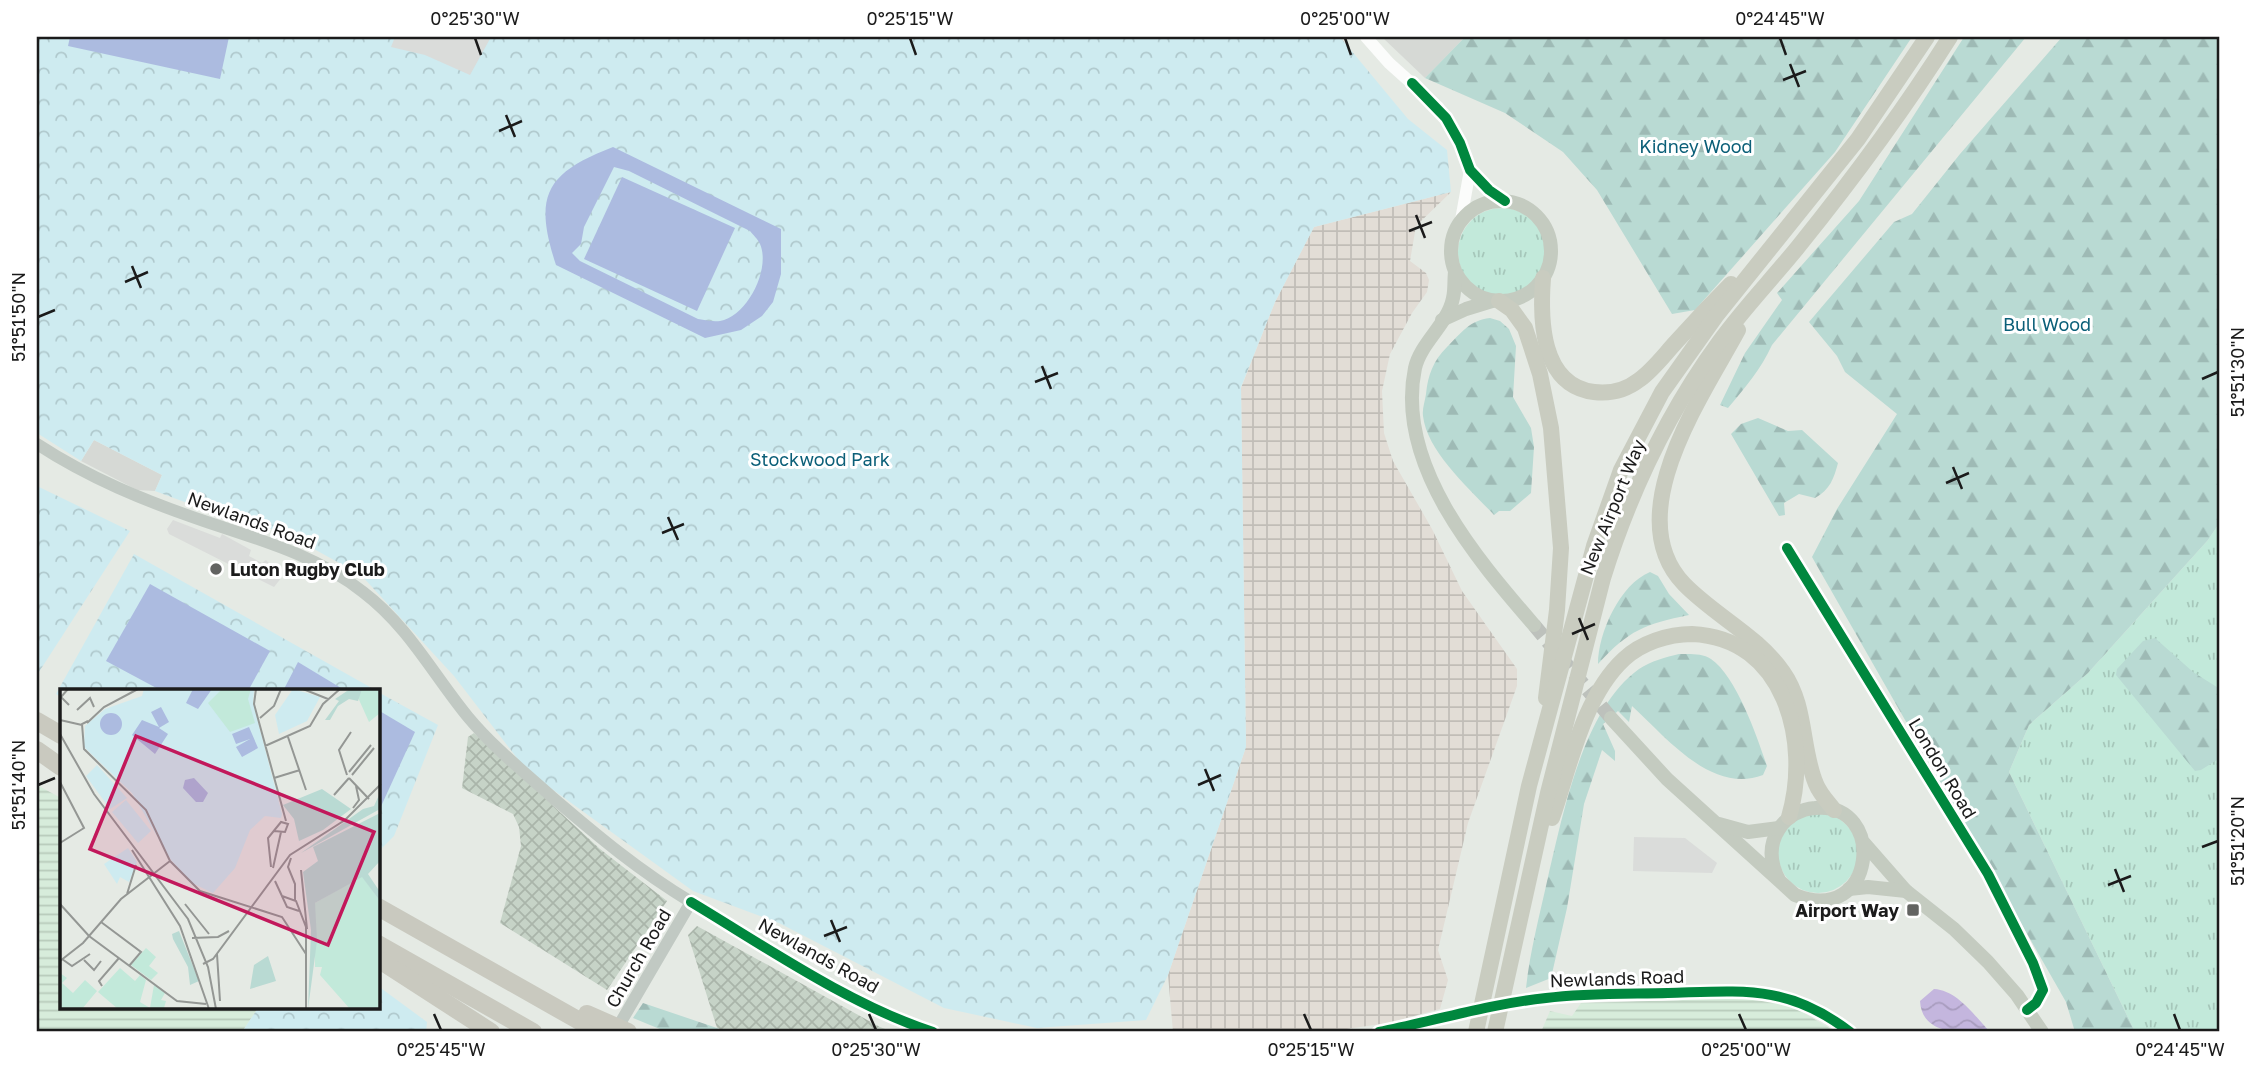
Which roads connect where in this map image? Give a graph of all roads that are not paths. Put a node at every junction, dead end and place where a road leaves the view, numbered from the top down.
1 (1366, 37) edge
2 (1927, 37) edge
3 (1950, 37) edge
4 (1470, 170) junction
5 (1505, 201) junction
6 (1461, 220) junction
7 (1787, 228) junction
8 (1455, 272) junction
9 (1543, 278) junction
10 (1758, 294) junction
11 (1496, 301) junction
12 (1443, 320) junction
13 (37, 444) edge
14 (1787, 548) dead end
15 (1534, 625) tunnel mouth
16 (1611, 718) tunnel mouth
17 (37, 721) edge
18 (60, 734) edge
19 (1542, 739) junction
20 (38, 751) edge
21 (60, 765) edge
22 (1834, 810) junction
23 (1784, 823) junction
24 (1718, 824) junction
25 (1864, 843) junction
26 (1779, 880) junction
27 (1529, 883) junction
28 (1849, 889) junction
29 (1906, 891) junction
30 (691, 902) junction
31 (380, 908) edge
32 (380, 945) edge
33 (380, 961) edge
34 (2027, 1010) junction
35 (594, 1025) edge
36 (1495, 1030) edge
37 (491, 1032) edge
38 (533, 1032) edge
39 (615, 1032) edge
40 (628, 1032) edge
41 (933, 1032) edge
42 (1379, 1032) edge
43 (1476, 1032) edge
44 (1850, 1032) edge
45 (2042, 1032) edge

1 - 4 street
2 - 7 highway, New Airport Way
3 - 10 highway, New Airport Way
4 - 5 street
4 - 6 street
5 - 6 main road
5 - 9 main road
6 - 8 main road
7 - 9 highway
7 - 19 highway, New Airport Way
8 - 11 main road
8 - 12 main road
9 - 11 main road
10 - 22 highway
10 - 27 highway, New Airport Way
11 - 12 main road
11 - 19 highway
12 - 15 main road
13 - 30 main road, Newlands Road
14 - 34 street, London Road
16 - 24 main road
17 - 18 highway
19 - 43 highway, New Airport Way
20 - 21 highway
22 - 23 main road
22 - 25 main road
23 - 24 main road
23 - 26 main road
23 - 27 highway
24 - 26 main road
25 - 28 main road
25 - 29 main road
26 - 28 main road
27 - 36 highway, New Airport Way
28 - 29 main road
29 - 34 main road
30 - 39 main road, Church Road
30 - 41 street, Newlands Road
31 - 35 highway
32 - 38 highway
33 - 37 highway
34 - 45 main road
35 - 40 highway
42 - 44 street, Newlands Road

